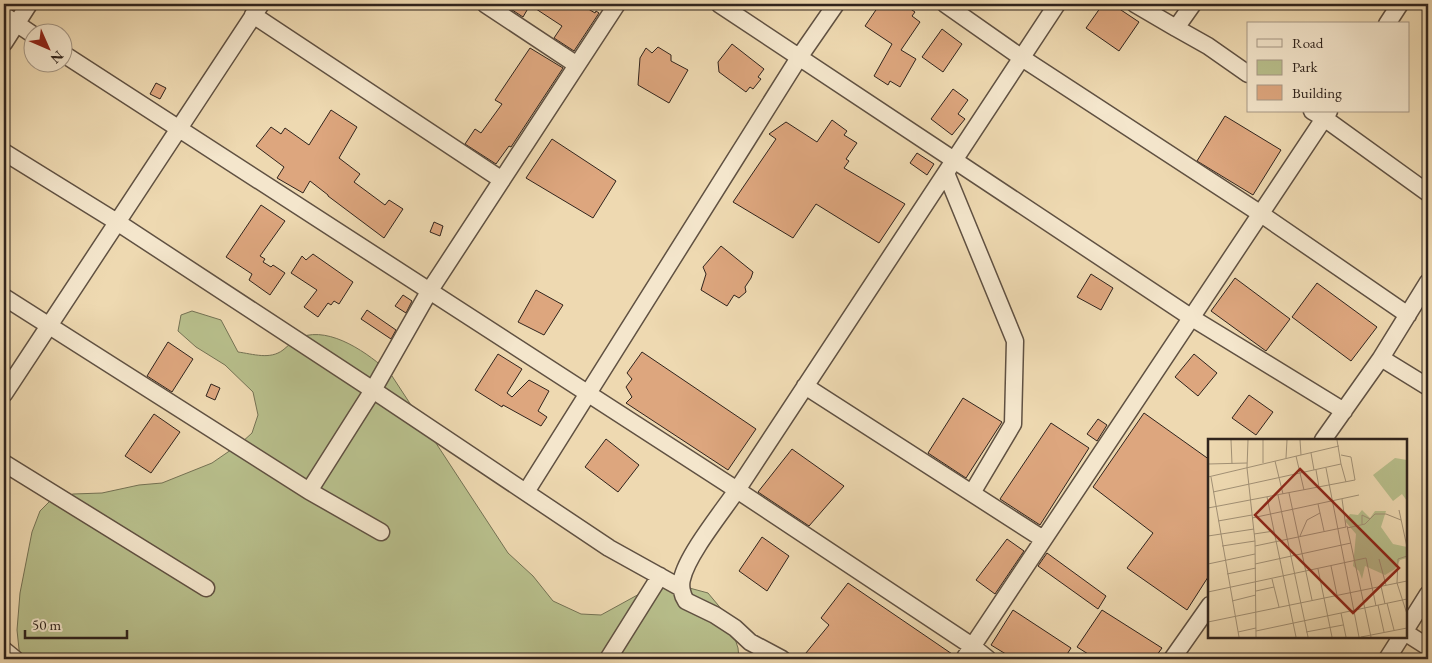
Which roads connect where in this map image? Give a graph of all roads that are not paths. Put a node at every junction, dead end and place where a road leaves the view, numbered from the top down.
1 (29, 4) edge
2 (485, 4) edge
3 (617, 4) edge
4 (720, 4) edge
5 (836, 4) edge
6 (944, 4) edge
7 (1057, 4) edge
8 (1135, 4) edge
9 (1193, 4) edge
10 (1400, 4) edge
11 (257, 9) edge
12 (10, 19) edge
13 (1388, 22) edge
14 (22, 27) edge
15 (1176, 28) junction
16 (4, 43) edge
17 (800, 56) junction
18 (1022, 58) junction
19 (72, 59) edge
20 (577, 66) junction
21 (1247, 73) edge
22 (1322, 113) edge
23 (179, 127) junction
24 (4, 152) edge
25 (950, 166) junction
26 (502, 180) junction
27 (1428, 193) edge
28 (1262, 214) junction
29 (116, 222) junction
30 (1428, 282) edge
31 (430, 290) junction
32 (4, 297) edge
33 (1408, 315) junction
34 (1192, 318) junction
35 (49, 326) junction
36 (1380, 358) junction
37 (806, 386) junction
38 (1428, 387) edge
39 (373, 390) junction
40 (587, 393) junction
41 (4, 394) edge
42 (1344, 411) junction
43 (1324, 439) edge
44 (4, 464) edge
45 (738, 490) junction
46 (309, 491) junction
47 (526, 492) junction
48 (972, 493) junction
49 (381, 532) dead end
50 (1043, 539) junction
51 (660, 576) junction
52 (206, 588) dead end
53 (681, 588) junction
54 (1428, 594) edge
55 (1208, 608) edge
56 (1407, 629) edge
57 (1407, 632) edge
58 (1400, 638) edge
59 (1428, 647) edge
60 (4, 650) edge
61 (968, 653) edge
62 (16, 659) edge
63 (608, 659) edge
64 (782, 659) edge
65 (988, 659) edge
66 (1172, 659) edge
67 (1387, 659) edge

1 - 12 street
2 - 20 street
3 - 20 street
4 - 17 street
5 - 17 street
6 - 18 street
7 - 18 street
8 - 15 street
9 - 15 street
10 - 13 street
11 - 23 street
11 - 26 street
12 - 14 street
12 - 16 street
15 - 21 street
17 - 25 street
17 - 40 street
18 - 25 street
18 - 28 street
19 - 23 street
20 - 26 street
22 - 27 street
22 - 28 street
23 - 29 street
23 - 31 street
24 - 29 street
25 - 34 street
25 - 37 street
25 - 48 street
26 - 31 street
28 - 33 street
28 - 34 street
29 - 35 street
29 - 39 street
30 - 33 street
31 - 39 street
31 - 40 street
32 - 35 street
33 - 36 street
34 - 42 street
34 - 50 street
35 - 41 street
35 - 46 street
36 - 38 street
36 - 42 street
37 - 45 street
37 - 48 street
39 - 46 street
39 - 47 street
40 - 45 street
40 - 47 street
42 - 43 street
44 - 52 street
45 - 53 street
45 - 61 street
46 - 49 street
47 - 51 street
48 - 50 street
50 - 61 street
51 - 53 street
51 - 63 street
53 - 64 street
54 - 56 street
55 - 66 street
57 - 59 street
58 - 67 street
60 - 62 street
61 - 65 street

